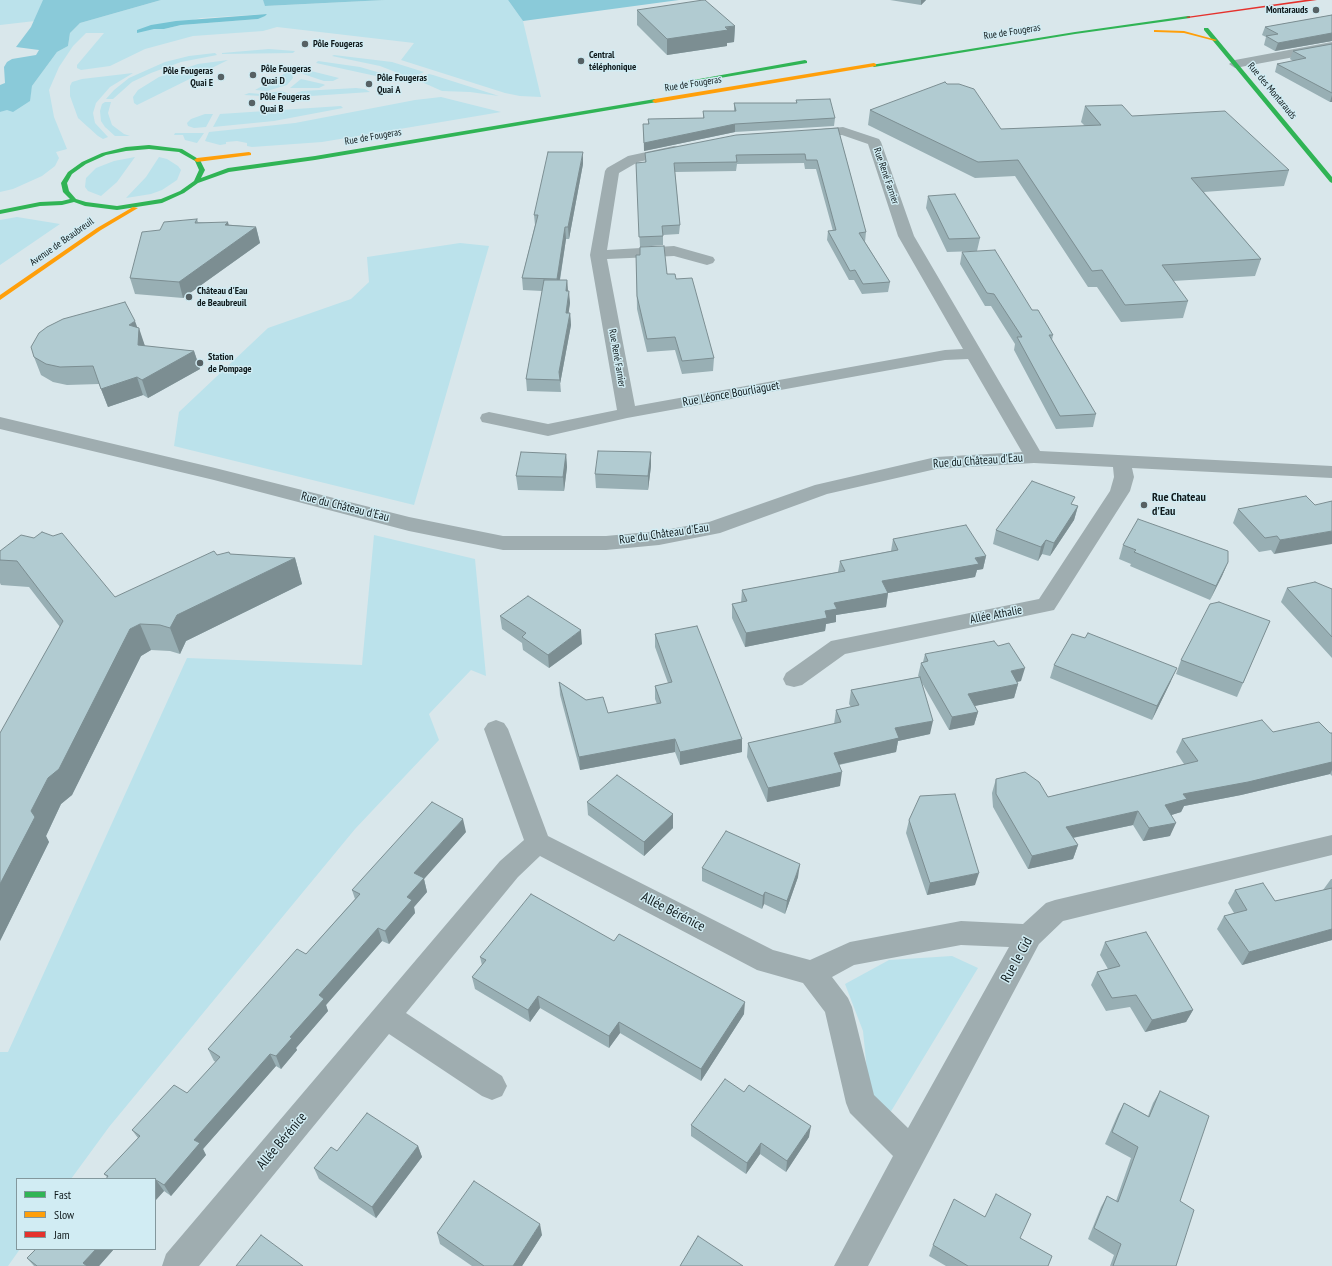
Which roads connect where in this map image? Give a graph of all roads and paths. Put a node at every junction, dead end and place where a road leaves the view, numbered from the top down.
1 (1315, 0) edge
2 (1185, 6) dead end
3 (1195, 16) junction
4 (1215, 40) junction
5 (1332, 46) edge
6 (984, 48) junction
7 (814, 60) dead end
8 (1235, 64) junction
9 (684, 82) dead end
10 (534, 111) dead end
11 (797, 134) edge
12 (691, 147) edge
13 (314, 148) dead end
14 (256, 154) dead end
15 (197, 160) junction
16 (1331, 179) edge
17 (196, 182) junction
18 (74, 200) junction
19 (138, 206) junction
20 (0, 212) edge
21 (598, 255) junction
22 (707, 260) dead end
23 (0, 298) edge
24 (975, 353) junction
25 (627, 413) junction
26 (489, 418) dead end
27 (0, 423) edge
28 (1034, 457) junction
29 (1122, 462) junction
30 (1332, 472) edge
31 (794, 679) dead end
32 (496, 728) dead end
33 (538, 842) junction
34 (1332, 845) edge
35 (1029, 936) junction
36 (812, 973) junction
37 (386, 1016) junction
38 (492, 1086) dead end
39 (912, 1152) junction
40 (178, 1266) edge
41 (850, 1266) edge

1 - 3 main road, Rue de Fougeras
2 - 3 main road
3 - 4 main road, Rue des Montarauds
3 - 6 main road, Rue de Fougeras
4 - 6 main road
4 - 8 main road, Rue des Montarauds
5 - 8 street
6 - 17 main road, Rue de Fougeras
7 - 9 main road, Rue de Fougeras
8 - 16 main road, Rue des Montarauds
10 - 13 main road, Rue de Fougeras
11 - 24 street, Rue René Farnier
12 - 21 street, Rue René Farnier
14 - 15 main road
15 - 17 main road
15 - 18 main road
17 - 19 main road, Rue de Fougeras
18 - 19 main road
18 - 20 main road
19 - 23 main road, Avenue de Beaubreuil
21 - 22 street
21 - 25 street, Rue René Farnier
24 - 25 street, Rue Léonce Bourliaguet
24 - 28 street, Rue René Farnier
25 - 26 street, Rue Léonce Bourliaguet
27 - 28 street, Rue du Château d'Eau
28 - 29 street, Rue du Château d'Eau
29 - 30 street, Rue du Château d'Eau
29 - 31 street, Allée Athalie
32 - 33 street
33 - 36 street, Allée Bérénice
33 - 37 street, Allée Bérénice
34 - 35 street, Rue le Cid
35 - 36 street
35 - 39 street, Rue le Cid
36 - 39 street
37 - 38 street
37 - 40 street, Allée Bérénice
39 - 41 street, Rue le Cid

